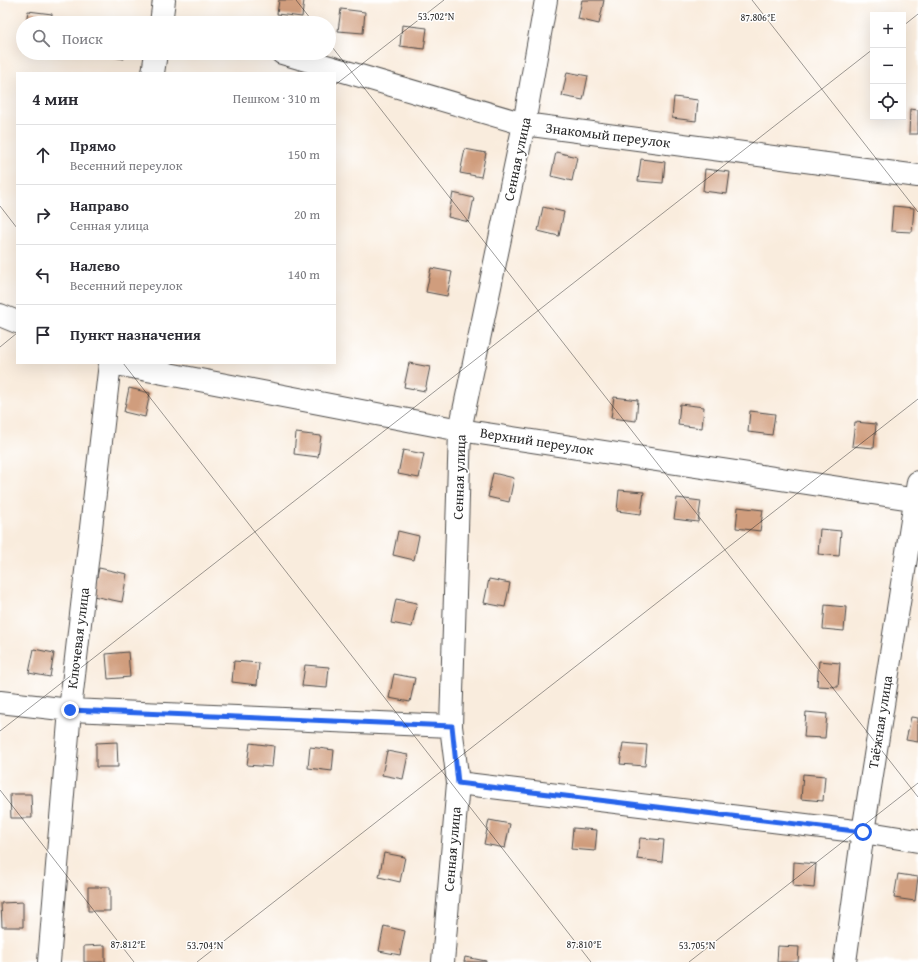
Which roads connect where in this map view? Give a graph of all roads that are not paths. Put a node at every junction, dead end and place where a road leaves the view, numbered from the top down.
1 (546, 0) edge
2 (155, 60) edge
3 (306, 60) edge
4 (153, 72) edge
5 (524, 124) junction
6 (918, 176) edge
7 (0, 315) edge
8 (16, 322) edge
9 (110, 364) edge
10 (115, 364) edge
11 (460, 430) junction
12 (917, 494) edge
13 (0, 702) edge
14 (70, 710) junction
15 (452, 726) junction
16 (458, 783) junction
17 (863, 832) junction
18 (918, 841) edge
19 (49, 962) edge
20 (443, 962) edge
21 (845, 962) edge

1 - 5 street, Сенная улица
2 - 4 street
3 - 5 street, Знакомый переулок
5 - 6 street, Знакомый переулок
5 - 11 street, Сенная улица
7 - 8 street
9 - 14 street, Ключевая улица
10 - 11 street, Верхний переулок
11 - 12 street, Верхний переулок
11 - 15 street, Сенная улица
12 - 17 street, Таёжная улица
13 - 14 street
14 - 15 street
14 - 19 street, Ключевая улица
15 - 16 street, Сенная улица
16 - 17 street
16 - 20 street, Сенная улица
17 - 18 street
17 - 21 street, Таёжная улица

